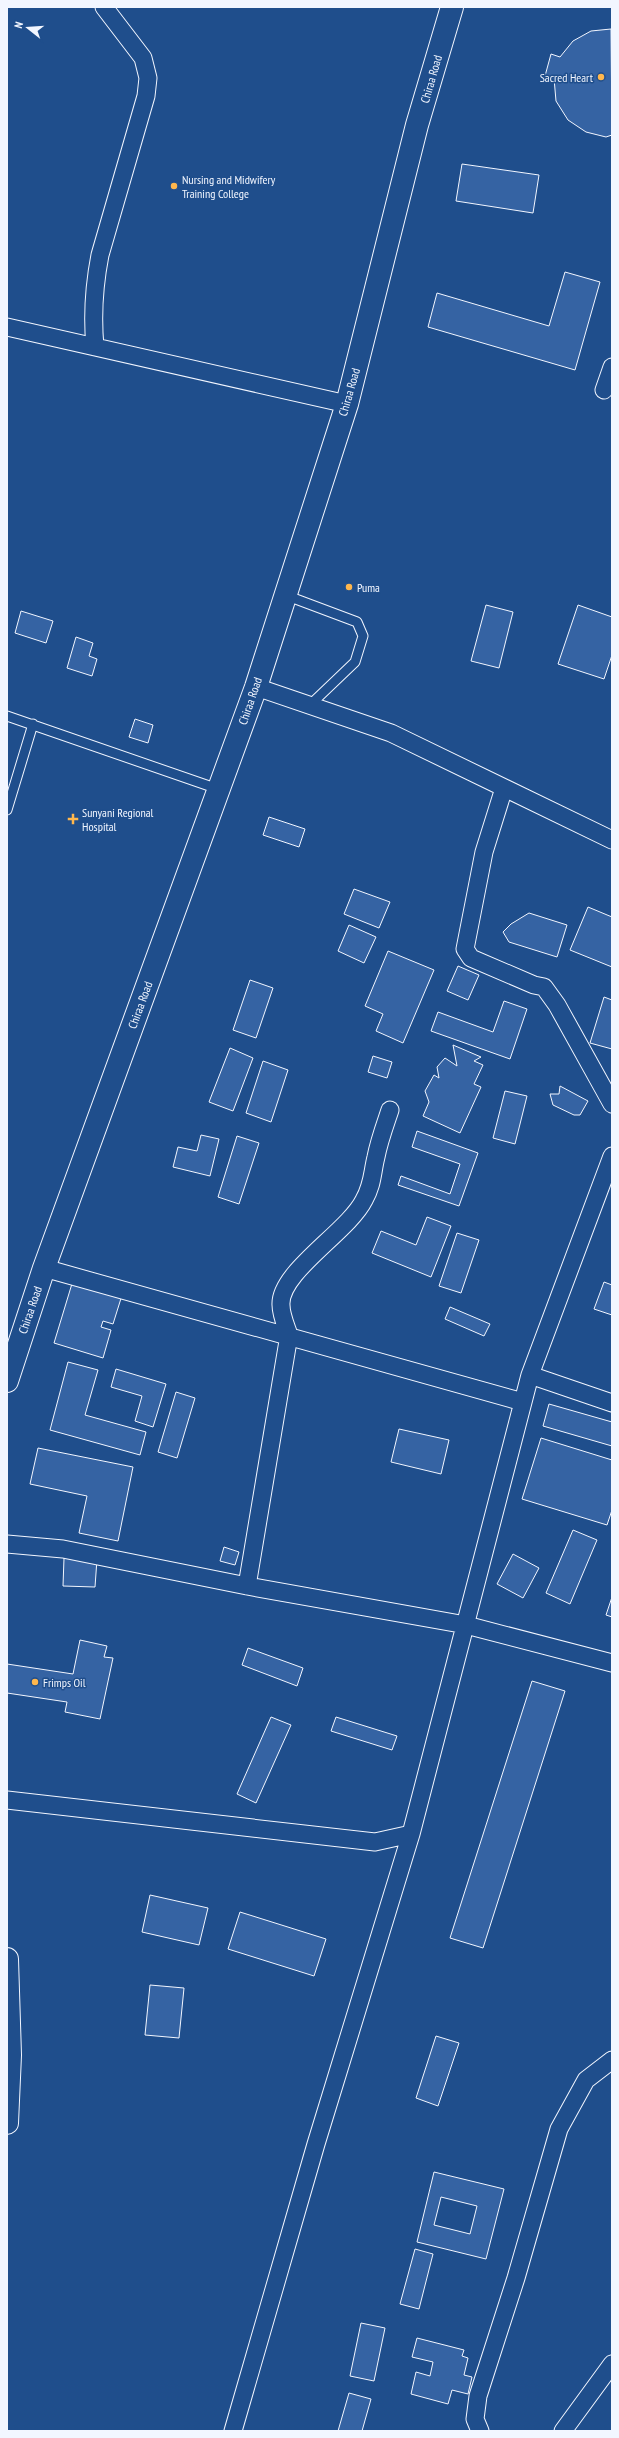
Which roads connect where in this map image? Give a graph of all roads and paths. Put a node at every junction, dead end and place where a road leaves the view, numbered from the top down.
1 (104, 7) edge
2 (452, 7) edge
3 (7, 327) edge
4 (95, 347) junction
5 (612, 367) edge
6 (604, 390) dead end
7 (347, 404) junction
8 (285, 595) junction
9 (256, 687) junction
10 (310, 705) junction
11 (7, 716) edge
12 (33, 724) junction
13 (504, 788) junction
14 (218, 789) junction
15 (7, 810) edge
16 (612, 840) edge
17 (612, 1104) edge
18 (390, 1110) dead end
19 (612, 1157) edge
20 (44, 1268) junction
21 (289, 1335) junction
22 (530, 1375) junction
23 (7, 1381) edge
24 (523, 1402) junction
25 (612, 1403) edge
26 (7, 1544) edge
27 (247, 1586) junction
28 (466, 1625) junction
29 (612, 1664) edge
30 (7, 1800) edge
31 (411, 1834) junction
32 (7, 1959) edge
33 (612, 2060) edge
34 (7, 2123) edge
35 (612, 2364) edge
36 (233, 2431) edge
37 (480, 2431) edge
38 (563, 2431) edge

1 - 4 street
2 - 7 highway, Chiraa Road
3 - 4 street
4 - 7 street
5 - 6 street
7 - 8 highway, Chiraa Road
8 - 9 highway, Chiraa Road
8 - 10 lane
9 - 10 street
9 - 14 highway, Chiraa Road
10 - 13 street
11 - 12 lane
12 - 14 lane
12 - 15 lane
13 - 16 street
13 - 17 street
14 - 20 highway, Chiraa Road
18 - 21 street
19 - 22 street
20 - 21 street
20 - 23 highway, Chiraa Road
21 - 24 street
21 - 27 street
22 - 24 street
22 - 25 street
24 - 28 street
26 - 27 street
27 - 28 street
28 - 29 street
28 - 31 street
30 - 31 street
31 - 36 street
32 - 34 highway
33 - 37 street
35 - 38 street

